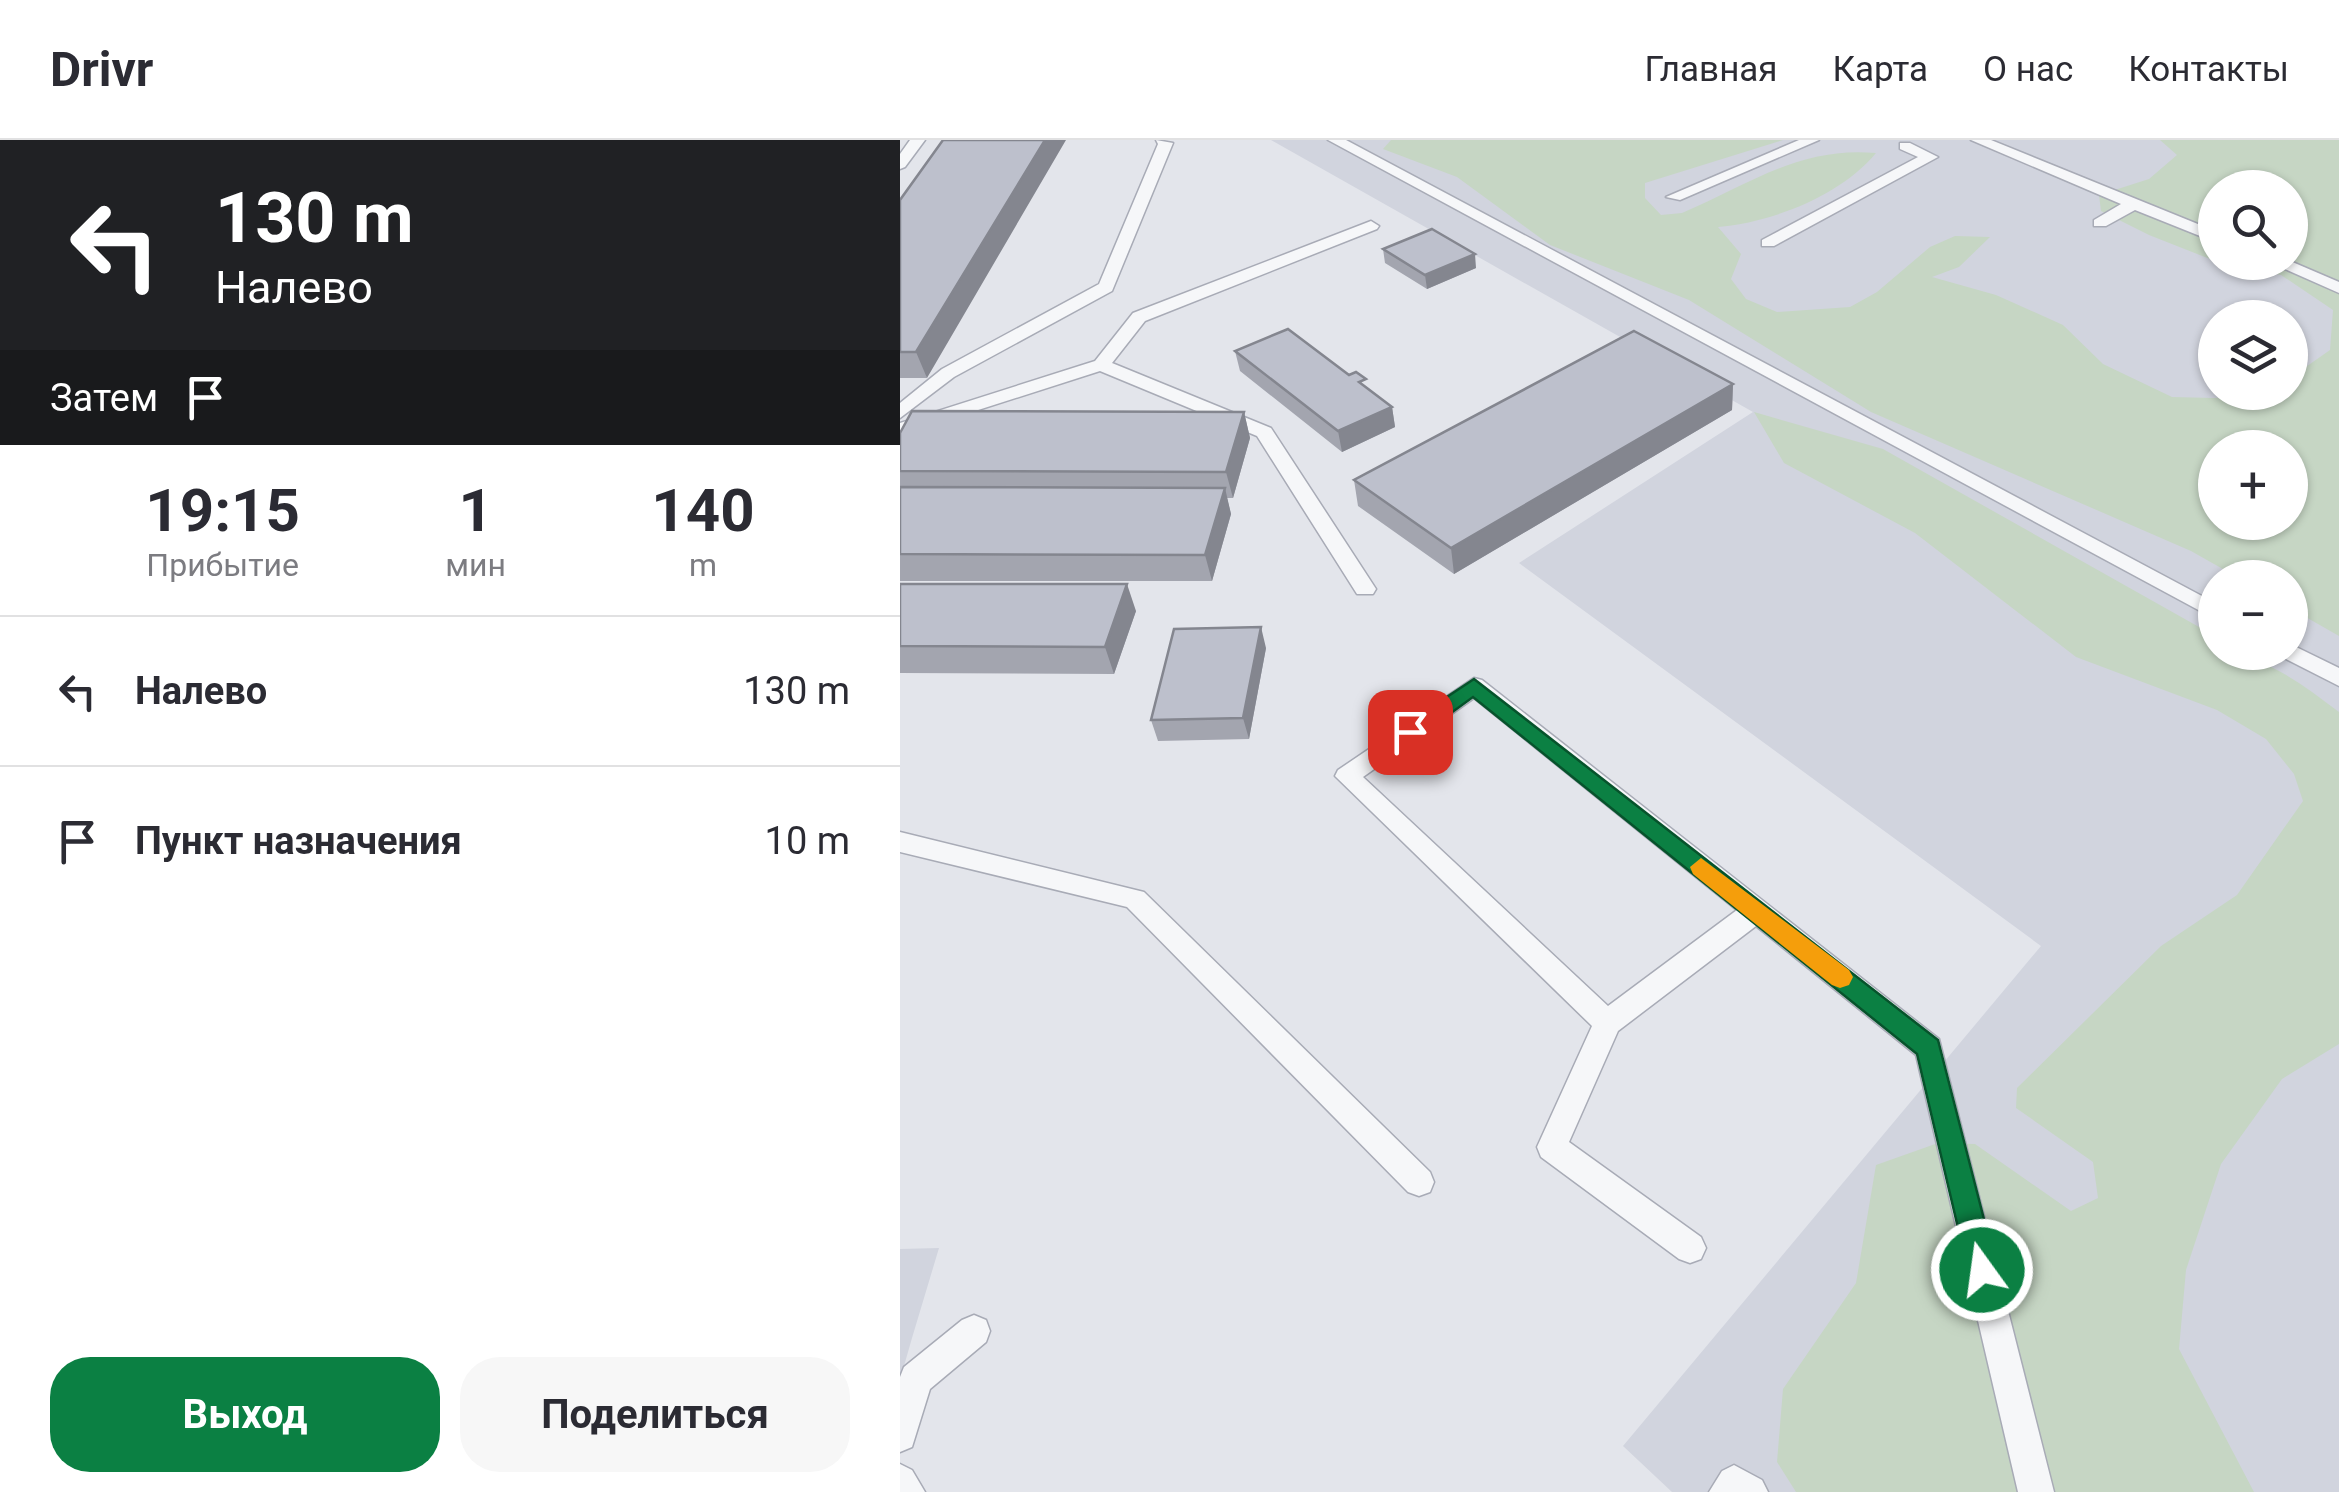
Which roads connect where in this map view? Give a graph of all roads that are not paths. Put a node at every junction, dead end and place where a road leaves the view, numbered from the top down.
1 (918, 140) edge
2 (1163, 140) edge
3 (1335, 140) edge
4 (1812, 140) edge
5 (1978, 140) edge
6 (1905, 142) edge
7 (900, 164) edge
8 (1674, 197) dead end
9 (2134, 204) junction
10 (2100, 224) dead end
11 (1371, 226) dead end
12 (2198, 230) edge
13 (1768, 243) dead end
14 (2308, 275) edge
15 (2339, 288) edge
16 (1101, 365) junction
17 (900, 412) edge
18 (900, 430) edge
19 (1365, 589) dead end
20 (2198, 603) edge
21 (2308, 662) edge
22 (2339, 678) edge
23 (900, 842) edge
24 (1756, 910) junction
25 (1607, 1022) junction
26 (1419, 1182) dead end
27 (1690, 1248) dead end
28 (974, 1331) dead end
29 (900, 1435) edge
30 (900, 1482) edge
31 (907, 1492) edge
32 (1727, 1492) edge
33 (1750, 1492) edge
34 (2036, 1492) edge

1 - 7 lane
2 - 17 lane
3 - 20 lane
4 - 8 lane
5 - 9 lane
6 - 13 lane
9 - 10 lane
9 - 12 lane
11 - 16 lane
14 - 15 lane
16 - 18 lane
16 - 19 lane
21 - 22 lane
23 - 26 lane
24 - 25 lane
24 - 25 lane
24 - 34 lane
25 - 27 lane
28 - 29 lane
30 - 31 lane
32 - 33 lane

